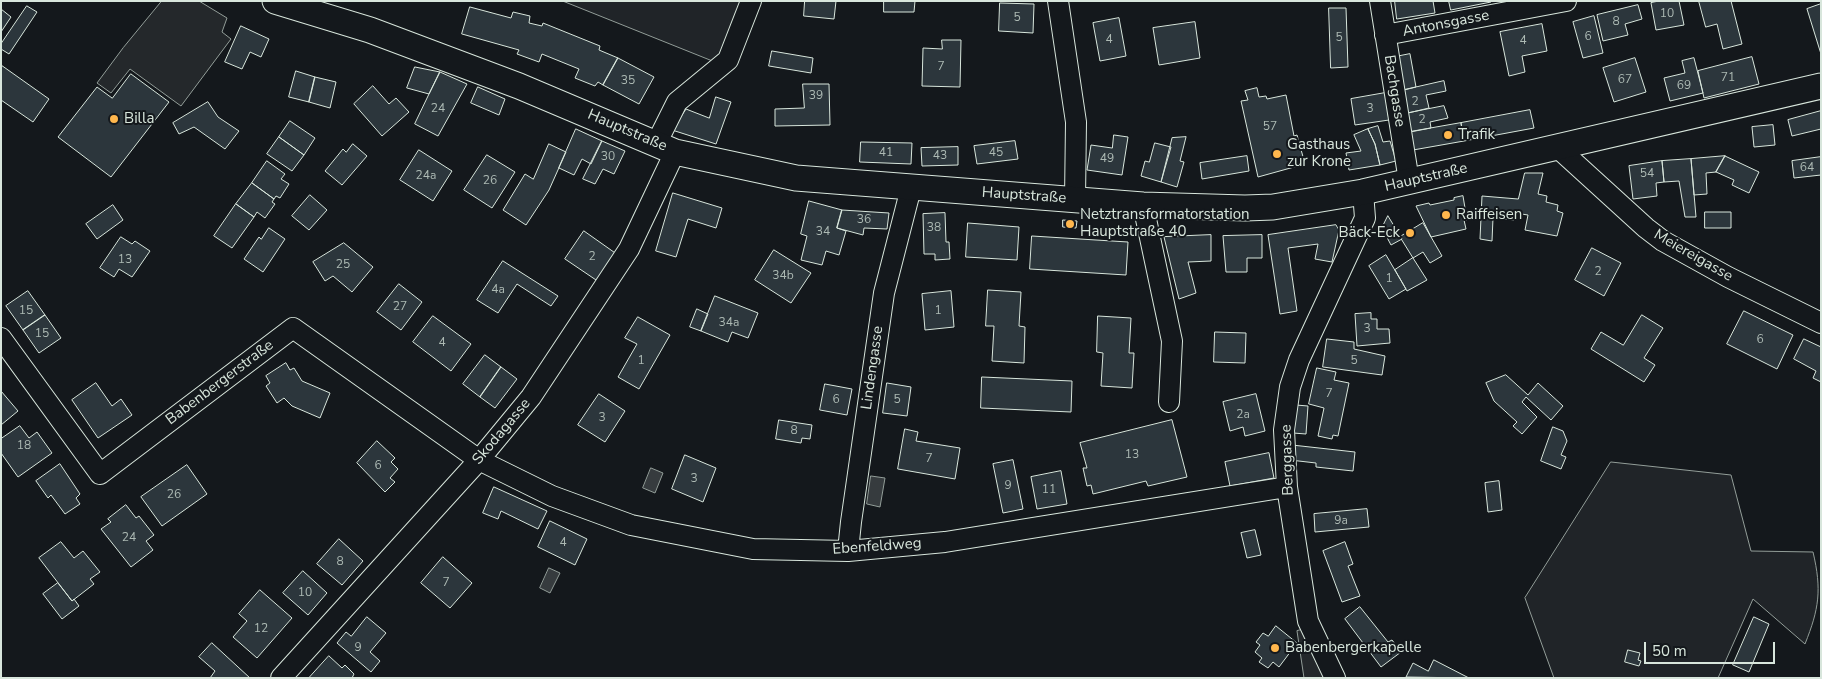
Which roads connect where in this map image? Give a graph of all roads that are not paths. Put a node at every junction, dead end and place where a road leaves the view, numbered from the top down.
1 (275, 1) edge
2 (751, 1) edge
3 (1058, 1) edge
4 (1380, 1) edge
5 (1566, 1) edge
6 (1385, 35) junction
7 (1821, 86) edge
8 (1556, 147) junction
9 (666, 148) junction
10 (1409, 182) junction
11 (911, 188) junction
12 (1363, 192) junction
13 (1075, 199) junction
14 (1143, 205) junction
15 (1821, 323) edge
16 (1, 338) edge
17 (1169, 402) dead end
18 (478, 460) junction
19 (1287, 487) junction
20 (848, 551) junction
21 (1334, 677) edge
22 (281, 678) edge

1 - 9 main road, Hauptstraße
2 - 9 street, Skodagasse
3 - 13 street
4 - 6 street, Bachgasse
5 - 6 street, Antonsgasse
6 - 10 street, Bachgasse
7 - 8 main road, Hauptstraße
8 - 10 main road, Hauptstraße
8 - 15 street, Meiereigasse
9 - 11 main road, Hauptstraße
9 - 18 street, Skodagasse
10 - 12 main road, Hauptstraße
11 - 13 main road, Hauptstraße
11 - 20 street, Lindengasse
12 - 14 main road, Hauptstraße
12 - 19 street, Berggasse
13 - 14 main road, Hauptstraße
14 - 17 street
16 - 18 street, Babenbergerstraße
18 - 20 street, Ebenfeldweg
18 - 22 street, Skodagasse
19 - 20 street, Ebenfeldweg
19 - 21 street, Berggasse

